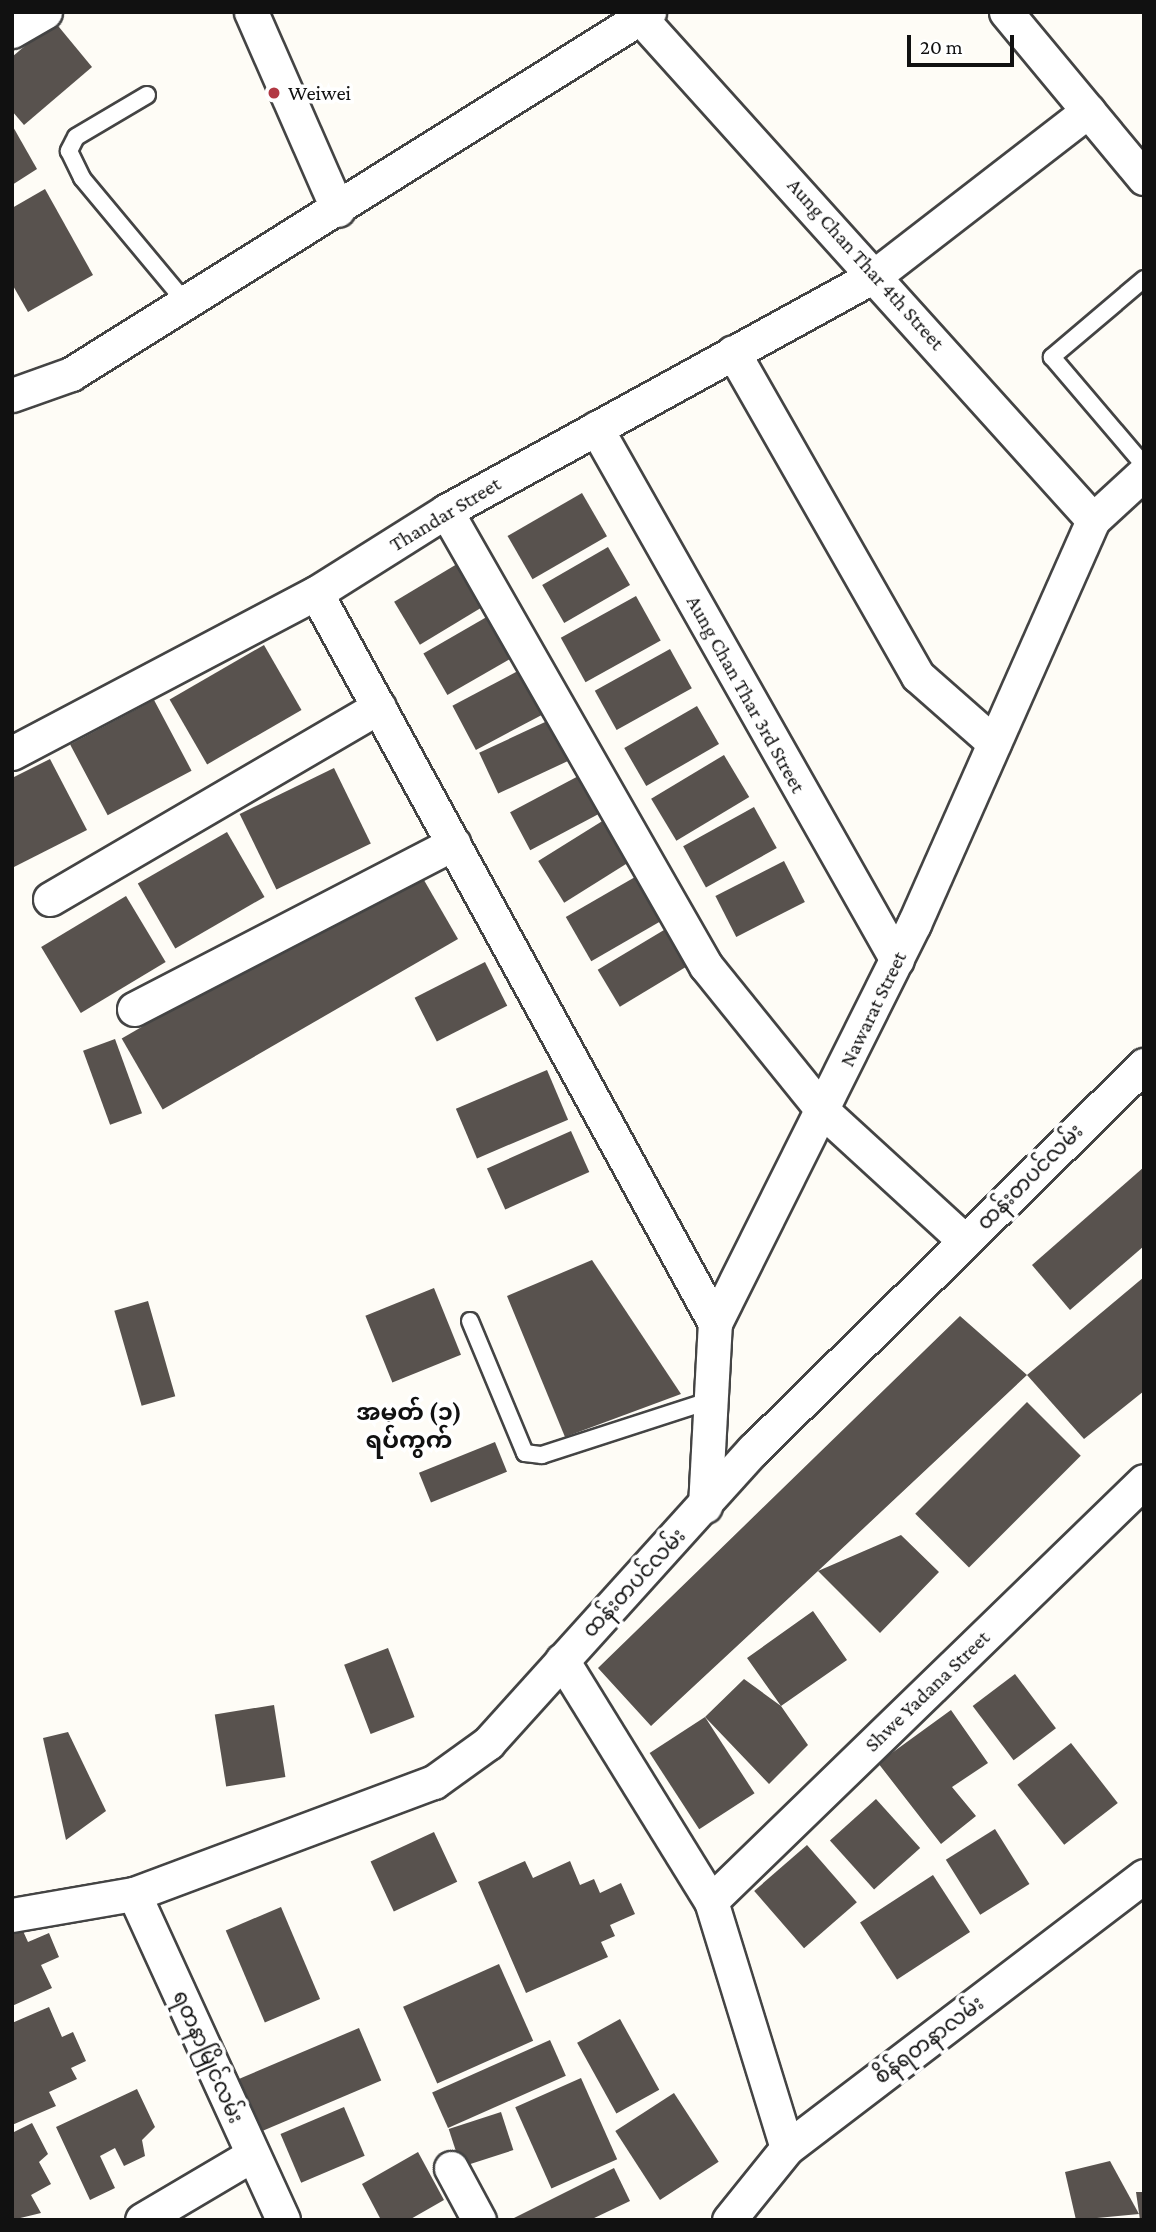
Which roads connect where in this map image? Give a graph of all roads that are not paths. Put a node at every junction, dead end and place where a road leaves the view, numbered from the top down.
1 (45, 12) edge
2 (251, 12) edge
3 (1006, 12) edge
4 (641, 14) edge
5 (12, 31) edge
6 (147, 96) dead end
7 (1088, 111) junction
8 (1144, 178) edge
9 (338, 210) junction
10 (877, 274) junction
11 (1144, 279) edge
12 (187, 303) junction
13 (733, 352) junction
14 (12, 395) edge
15 (596, 428) junction
16 (1144, 465) edge
17 (1144, 472) edge
18 (446, 511) junction
19 (1093, 520) junction
20 (316, 593) junction
21 (379, 707) junction
22 (994, 743) junction
23 (12, 753) edge
24 (454, 842) junction
25 (50, 898) dead end
26 (897, 960) junction
27 (134, 1010) dead end
28 (1144, 1065) edge
29 (824, 1112) junction
30 (965, 1241) junction
31 (470, 1321) dead end
32 (715, 1323) junction
33 (711, 1400) junction
34 (1144, 1480) edge
35 (705, 1506) junction
36 (562, 1660) junction
37 (1144, 1876) edge
38 (134, 1894) junction
39 (711, 1901) junction
40 (12, 1915) edge
41 (787, 2148) junction
42 (252, 2155) junction
43 (451, 2168) dead end
44 (142, 2220) edge
45 (283, 2220) edge
46 (479, 2220) edge
47 (729, 2220) edge

1 - 5 street
2 - 9 street
3 - 7 street
4 - 9 street
4 - 10 street, Aung Chan Thar 4th Street
6 - 12 lane
7 - 8 street
7 - 10 street, Thandar Street
9 - 12 street
10 - 13 street, Thandar Street
10 - 19 street, Aung Chan Thar 4th Street
11 - 16 lane
12 - 14 street
13 - 15 street, Thandar Street
13 - 22 street
15 - 18 street, Thandar Street
15 - 26 street, Aung Chan Thar 3rd Street
17 - 19 street
18 - 20 street, Thandar Street
18 - 29 street
19 - 22 street, Nawarat Street
20 - 21 street
20 - 23 street, Thandar Street
21 - 24 street
21 - 25 street
22 - 26 street, Nawarat Street
24 - 27 street
24 - 32 street
26 - 29 street, Nawarat Street
28 - 30 street, ထန်းတပင်လမ်း
29 - 30 street
29 - 32 street, Nawarat Street
30 - 35 street, ထန်းတပင်လမ်း
31 - 33 lane
32 - 33 street, Nawarat Street
33 - 35 street, Nawarat Street
34 - 39 street, Shwe Yadana Street
35 - 36 street, ထန်းတပင်လမ်း
36 - 38 street, ထန်းတပင်လမ်း
36 - 39 street
37 - 41 street, စိန်ရတနာလမ်း
38 - 40 street, ထန်းတပင်လမ်း
38 - 42 street, ရတနာမြိုင်လမ်း
39 - 41 street
41 - 47 street, စိန်ရတနာလမ်း
42 - 44 street
42 - 45 street, ရတနာမြိုင်လမ်း
43 - 46 street

